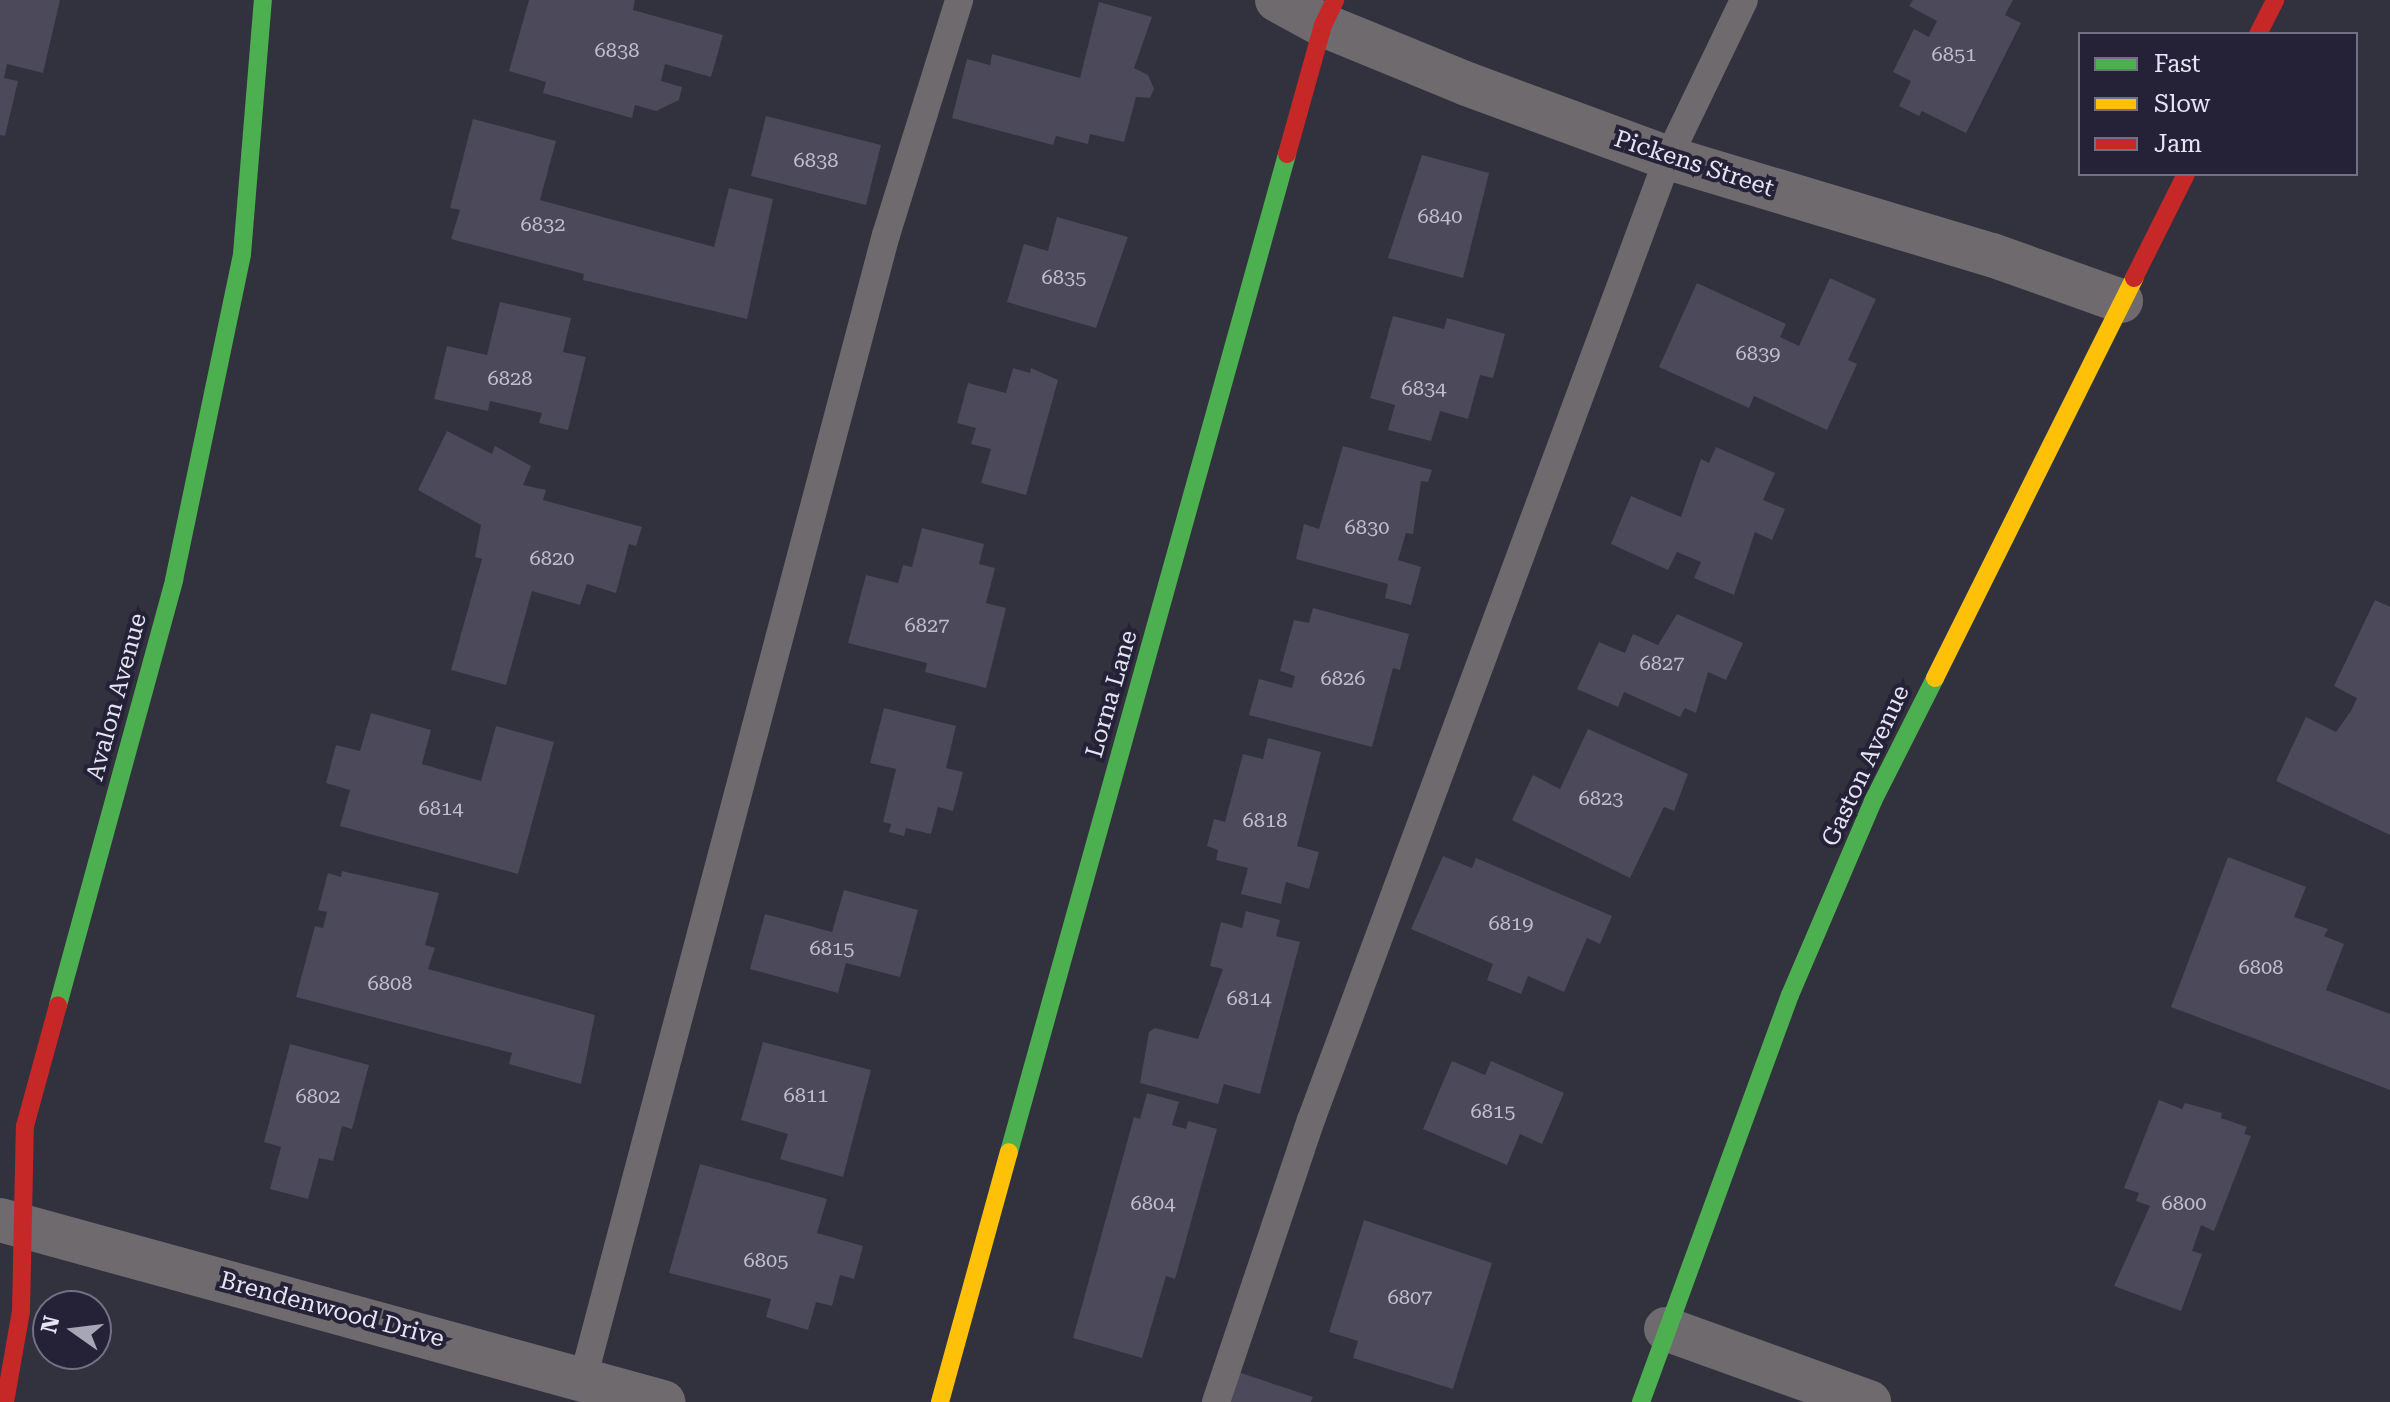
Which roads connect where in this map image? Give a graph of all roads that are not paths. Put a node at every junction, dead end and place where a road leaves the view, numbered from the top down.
1 (263, 0) edge
2 (959, 0) edge
3 (1277, 0) edge
4 (1744, 0) edge
5 (2275, 0) edge
6 (1329, 13) edge
7 (2259, 32) edge
8 (1668, 158) junction
9 (2185, 176) edge
10 (2121, 301) junction
11 (10, 1223) edge
12 (1666, 1329) junction
13 (583, 1379) junction
14 (5, 1402) edge
15 (663, 1402) edge
16 (940, 1402) edge
17 (1216, 1402) edge
18 (1641, 1402) edge
19 (1869, 1402) edge

1 - 11 street, Avalon Avenue
2 - 13 lane
3 - 6 street, Pickens Street
4 - 8 lane
5 - 7 street
6 - 8 street, Pickens Street
6 - 16 street, Lorna Lane
8 - 10 street, Pickens Street
8 - 17 lane
9 - 10 street, Gaston Avenue
10 - 12 street, Gaston Avenue
11 - 13 street, Brendenwood Drive
11 - 14 street, Avalon Avenue
12 - 18 street, Gaston Avenue
12 - 19 street
13 - 15 street, Brendenwood Drive

